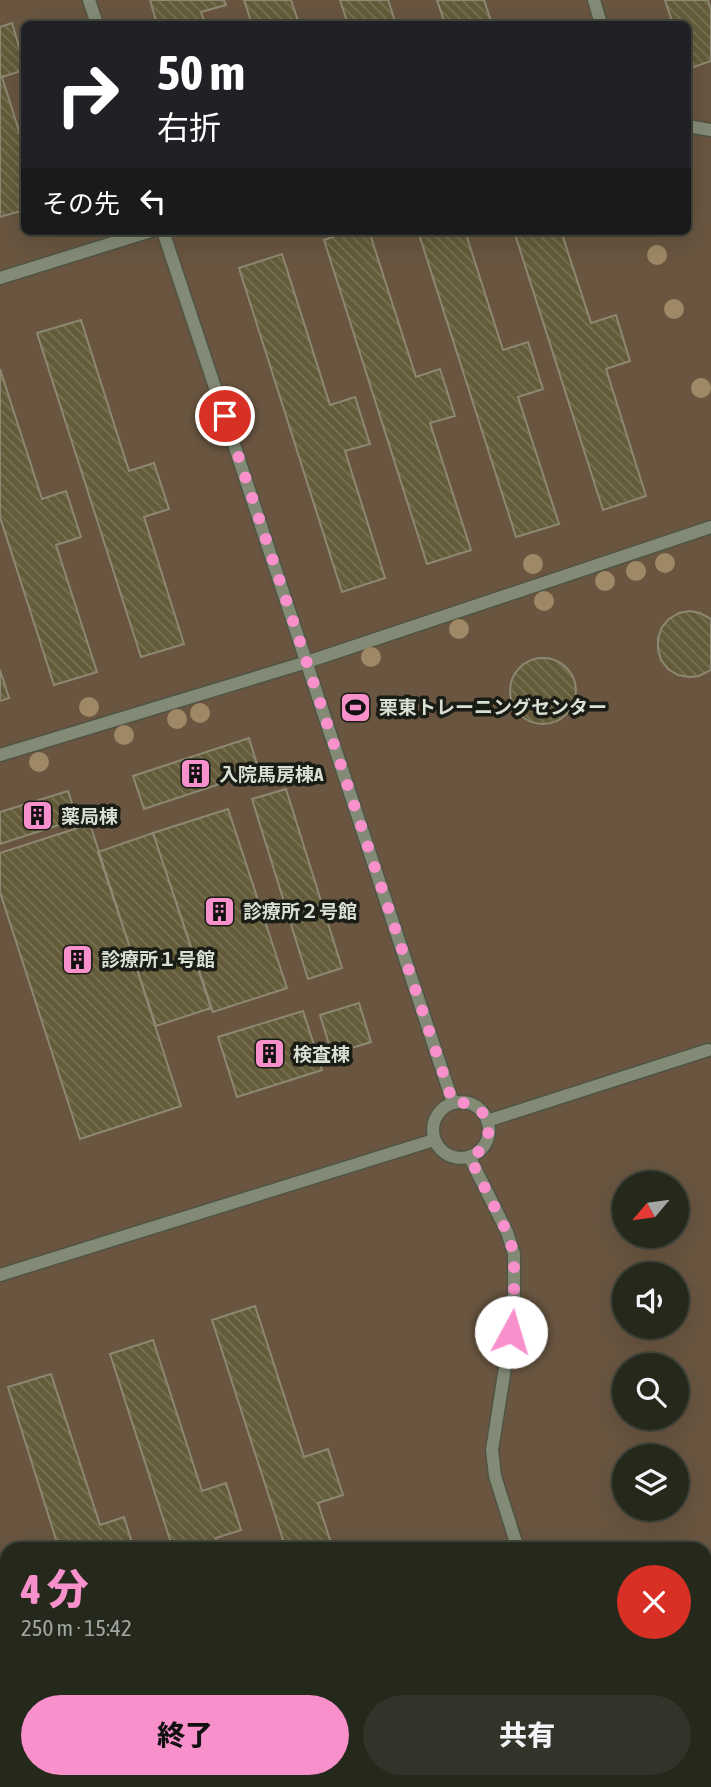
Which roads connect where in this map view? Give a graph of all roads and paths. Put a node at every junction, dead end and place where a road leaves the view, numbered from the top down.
1 (89, 0) edge
2 (594, 0) edge
3 (96, 21) edge
4 (600, 21) edge
5 (691, 126) edge
6 (711, 130) edge
7 (137, 235) edge
8 (164, 235) edge
9 (0, 278) edge
10 (711, 527) edge
11 (307, 662) junction
12 (0, 755) edge
13 (708, 1050) dead end
14 (453, 1103) junction
15 (487, 1121) junction
16 (434, 1140) junction
17 (470, 1158) junction
18 (0, 1275) edge
19 (517, 1542) edge

1 - 3 lane
2 - 4 lane
5 - 6 lane
7 - 9 lane
8 - 11 lane
10 - 11 lane
11 - 12 lane
11 - 14 lane
13 - 15 lane
14 - 15 lane
14 - 16 lane
15 - 17 lane
16 - 17 lane
16 - 18 lane
17 - 19 lane

